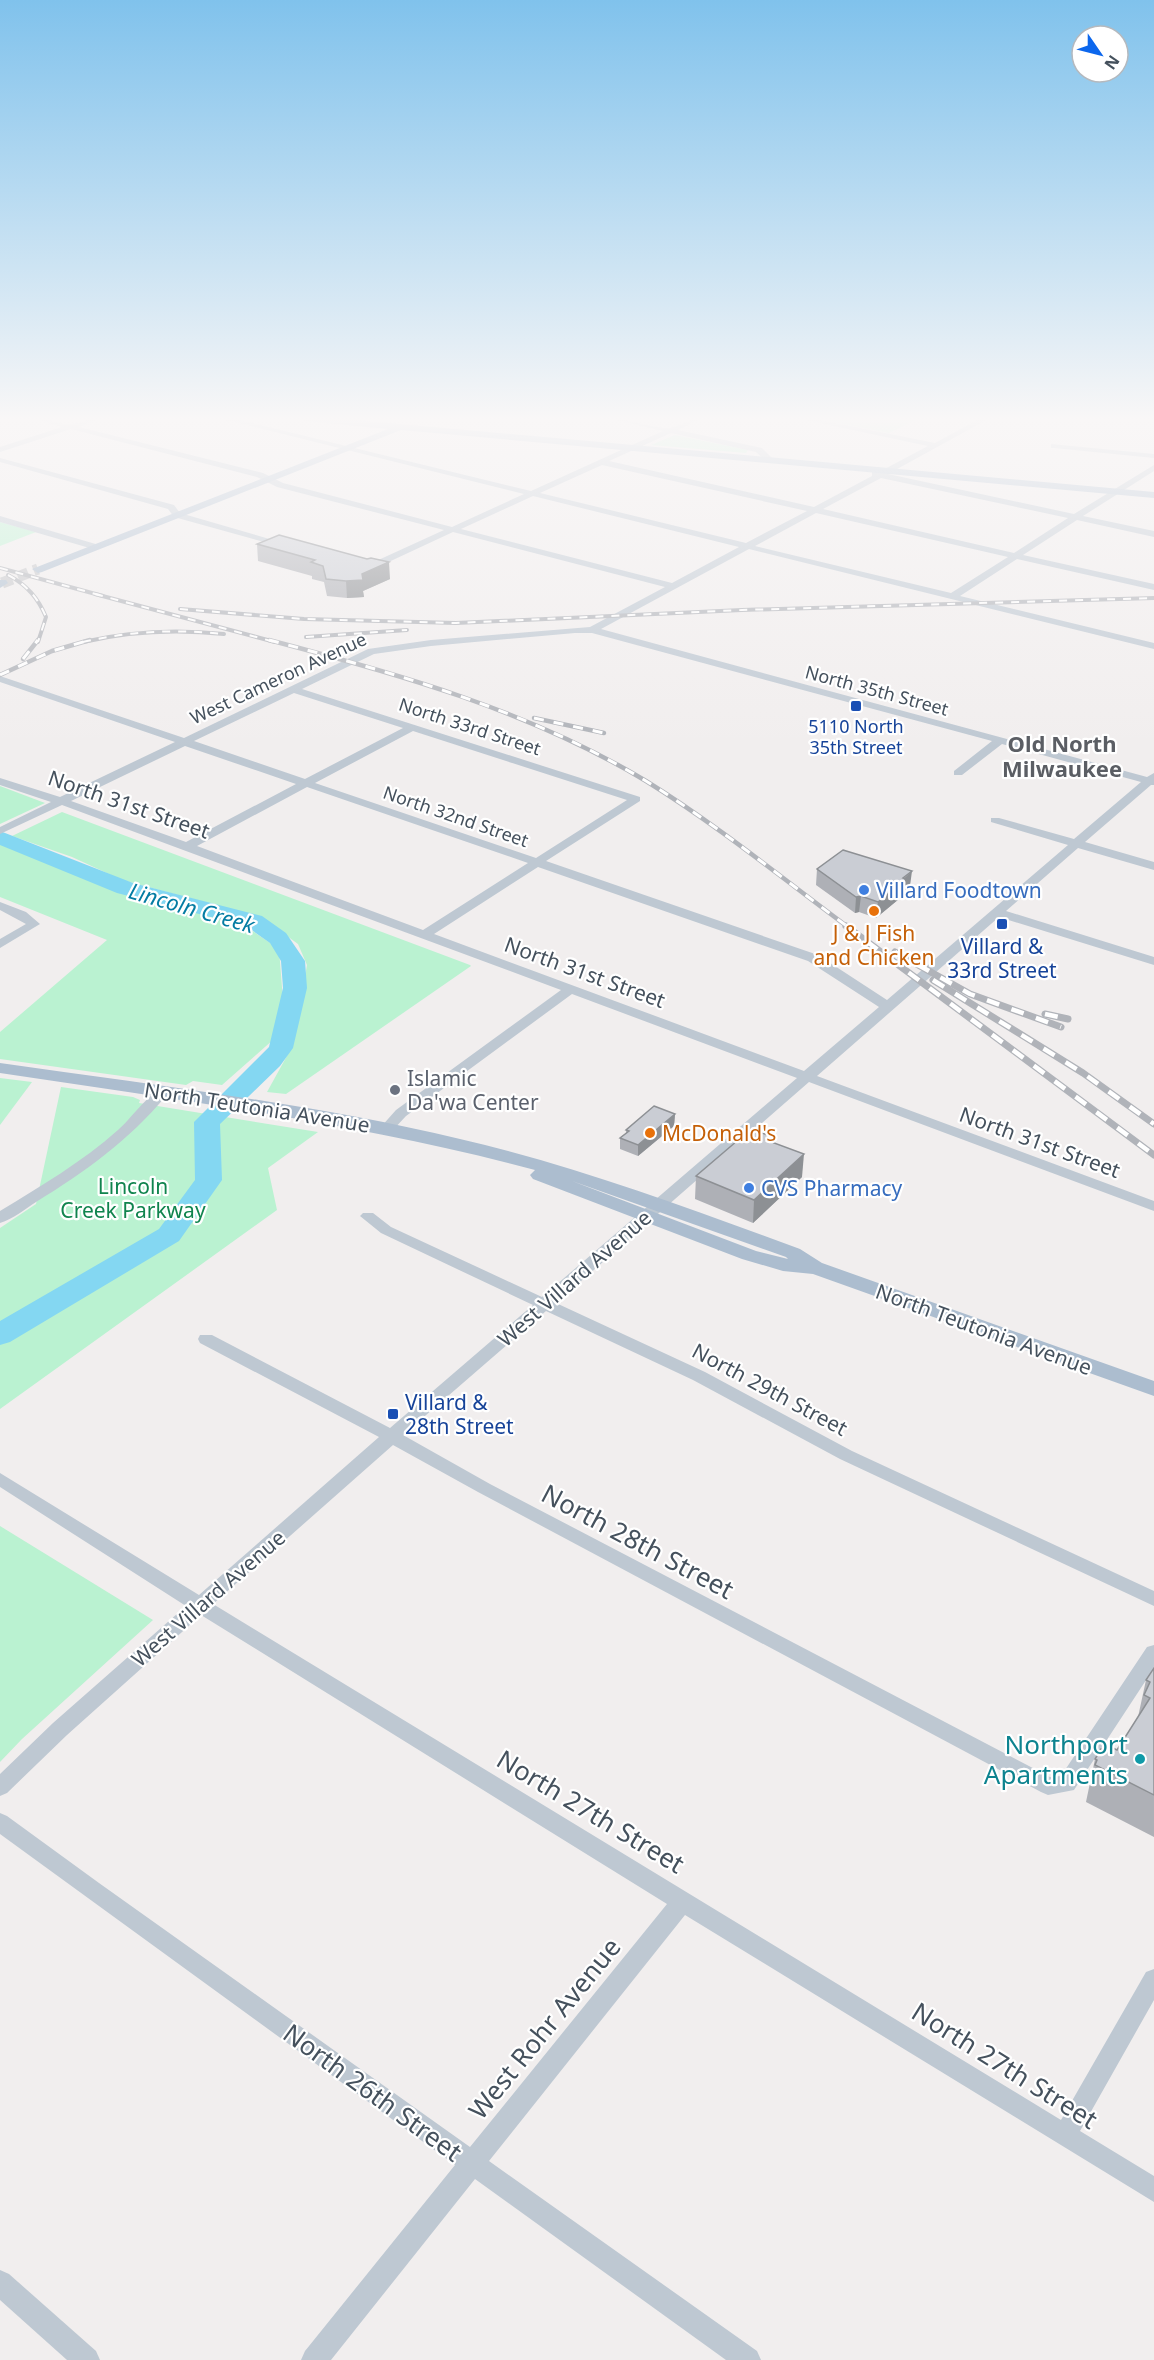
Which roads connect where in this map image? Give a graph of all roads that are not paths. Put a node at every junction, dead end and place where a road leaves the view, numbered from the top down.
1 (32, 528) edge
2 (135, 528) edge
3 (227, 528) edge
4 (445, 528) edge
5 (456, 528) edge
6 (671, 528) edge
7 (780, 528) edge
8 (896, 528) edge
9 (1058, 528) edge
10 (1127, 528) edge
11 (452, 530) junction
12 (1154, 534) edge
13 (91, 545) junction
14 (746, 546) junction
15 (292, 547) edge
16 (1018, 555) junction
17 (357, 564) edge
18 (33, 568) tunnel mouth
19 (671, 586) junction
20 (1154, 587) edge
21 (953, 596) junction
22 (592, 630) junction
23 (1154, 646) edge
24 (0, 680) edge
25 (293, 689) junction
26 (412, 727) junction
27 (1000, 740) junction
28 (184, 742) junction
29 (958, 772) dead end
30 (1152, 780) edge
31 (0, 781) edge
32 (305, 783) junction
33 (62, 801) junction
34 (995, 820) dead end
35 (0, 831) edge
36 (1075, 843) junction
37 (187, 846) junction
38 (538, 863) junction
39 (1154, 867) edge
40 (0, 906) edge
41 (997, 912) junction
42 (423, 935) junction
43 (0, 944) edge
44 (1154, 961) edge
45 (570, 989) junction
46 (890, 1007) junction
47 (0, 1068) edge
48 (808, 1077) junction
49 (167, 1093) junction
50 (387, 1128) junction
51 (1154, 1206) edge
52 (653, 1210) junction
53 (368, 1216) dead end
54 (0, 1218) edge
55 (546, 1303) junction
56 (206, 1339) dead end
57 (1154, 1389) edge
58 (391, 1436) junction
59 (0, 1479) edge
60 (1154, 1599) edge
61 (201, 1604) junction
62 (1154, 1652) edge
63 (0, 1787) edge
64 (0, 1822) edge
65 (683, 1901) junction
66 (1154, 1979) edge
67 (1065, 2135) junction
68 (472, 2163) junction
69 (1154, 2190) edge
70 (0, 2283) edge
71 (87, 2360) edge
72 (314, 2360) edge
73 (747, 2360) edge

1 - 13 street
2 - 13 main road
3 - 15 street
4 - 11 street
5 - 11 street
6 - 14 street
7 - 14 street
8 - 16 street
9 - 16 street
10 - 12 street
11 - 17 street
11 - 19 street
13 - 18 main road
14 - 19 street
14 - 21 street
16 - 20 street
16 - 21 street
19 - 22 street
21 - 23 street
22 - 25 street, West Cameron Avenue
22 - 27 street, North 35th Street
24 - 28 street, North 32nd Street
25 - 26 street, North 33rd Street
25 - 28 street, West Cameron Avenue
26 - 32 street
26 - 38 street, North 33rd Street
27 - 29 street
27 - 30 street, North 35th Street
28 - 32 street, North 32nd Street
28 - 33 street, West Cameron Avenue
30 - 36 street, West Villard Avenue
31 - 33 street, North 31st Street
32 - 37 street
32 - 38 street, North 32nd Street
33 - 35 street, West Cameron Avenue
33 - 37 street, North 31st Street
34 - 36 street
36 - 39 street
36 - 41 street, West Villard Avenue
37 - 42 street, North 31st Street
38 - 42 street
38 - 46 street, North 32nd Street
40 - 43 street
41 - 44 street
41 - 46 street, West Villard Avenue
42 - 45 street, North 31st Street
45 - 48 street, North 31st Street
45 - 50 street
46 - 48 street, West Villard Avenue
47 - 49 main road, North Teutonia Avenue
48 - 51 street, North 31st Street
48 - 52 street, West Villard Avenue
49 - 50 main road, North Teutonia Avenue
49 - 54 street
50 - 52 main road, North Teutonia Avenue
52 - 55 street, West Villard Avenue
52 - 57 main road, North Teutonia Avenue
53 - 55 street, North 29th Street
55 - 58 street, West Villard Avenue
55 - 60 street, North 29th Street
56 - 58 street, North 28th Street
58 - 61 street, West Villard Avenue
58 - 62 street, North 28th Street
59 - 61 street, North 27th Street
61 - 63 street, West Villard Avenue
61 - 65 street, North 27th Street
64 - 68 street, North 26th Street
65 - 67 street, North 27th Street
65 - 68 street, West Rohr Avenue
66 - 67 street
67 - 69 street, North 27th Street
68 - 72 street, West Rohr Avenue
68 - 73 street, North 26th Street
70 - 71 street

